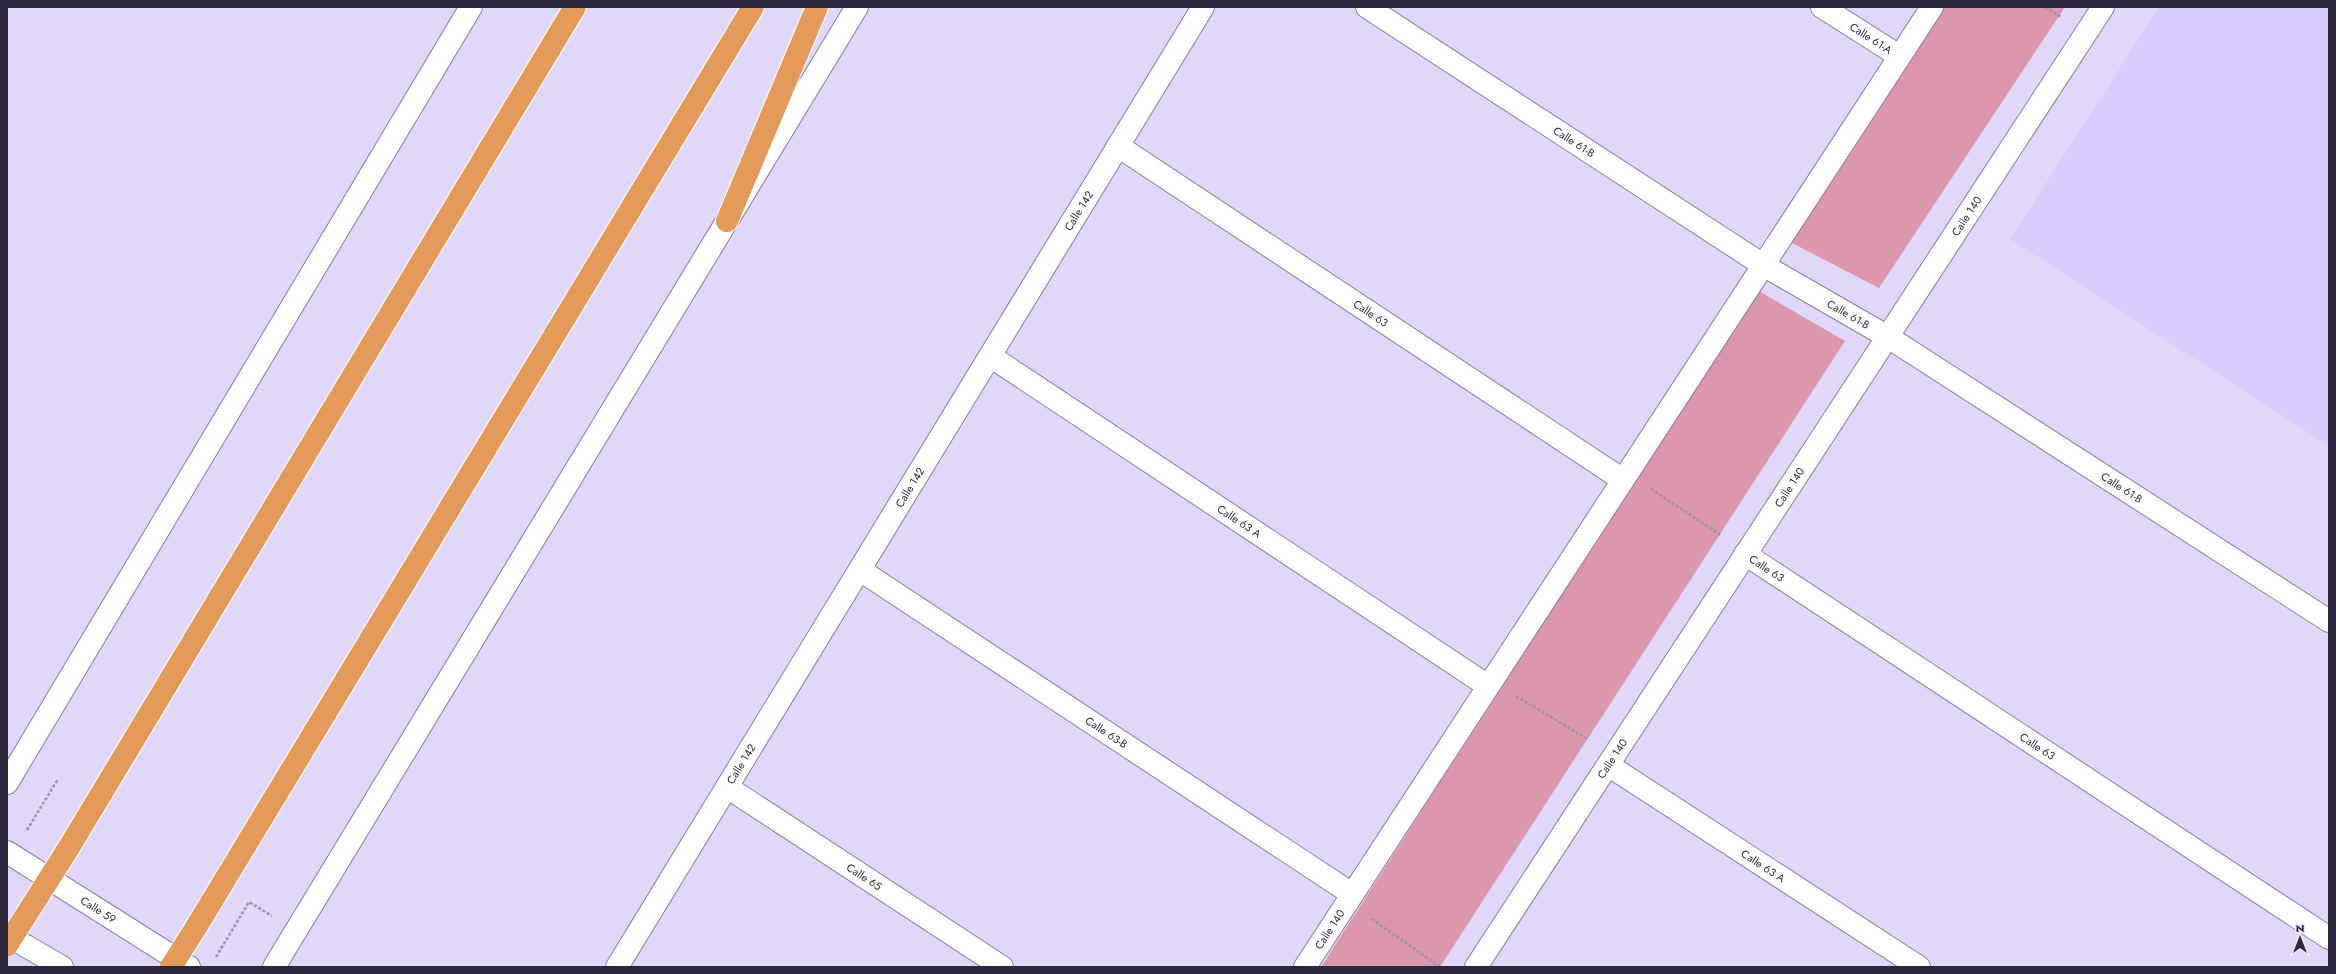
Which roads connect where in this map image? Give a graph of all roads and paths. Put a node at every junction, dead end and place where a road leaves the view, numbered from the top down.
1 (471, 7) edge
2 (575, 7) edge
3 (754, 7) edge
4 (818, 7) edge
5 (858, 7) edge
6 (1203, 7) edge
7 (1367, 7) edge
8 (1822, 7) edge
9 (1932, 7) edge
10 (2045, 7) edge
11 (2103, 7) edge
12 (2061, 17) dead end
13 (1899, 56) junction
14 (1118, 146) junction
15 (727, 221) junction
16 (1763, 265) junction
17 (1888, 337) junction
18 (990, 356) junction
19 (1623, 480) junction
20 (1644, 484) dead end
21 (1727, 540) dead end
22 (1745, 554) junction
23 (860, 570) junction
24 (2329, 622) edge
25 (1488, 686) junction
26 (1514, 695) dead end
27 (1595, 743) dead end
28 (1608, 765) junction
29 (58, 779) dead end
30 (7, 783) edge
31 (727, 787) junction
32 (25, 833) dead end
33 (7, 852) edge
34 (1352, 894) junction
35 (1369, 917) dead end
36 (277, 919) dead end
37 (7, 934) edge
38 (2329, 938) edge
39 (7, 945) edge
40 (209, 953) dead end
41 (62, 967) edge
42 (171, 967) edge
43 (189, 967) edge
44 (274, 967) edge
45 (617, 967) edge
46 (1002, 967) edge
47 (1305, 967) edge
48 (1440, 967) edge
49 (1476, 967) edge
50 (1919, 967) edge

1 - 30 street
2 - 39 highway, bridge
3 - 42 highway, bridge
4 - 15 highway
5 - 15 street
6 - 14 street, Calle 142
7 - 16 street, Calle 61-B
8 - 13 street, Calle 61-A
9 - 13 street, Calle 140
10 - 12 path
11 - 17 street, Calle 140
13 - 16 street, Calle 140
14 - 18 street, Calle 142
14 - 19 street, Calle 63
15 - 44 street
16 - 17 street, Calle 61-B
16 - 19 street, Calle 140
17 - 22 street, Calle 140
17 - 24 street, Calle 61-B
18 - 23 street, Calle 142
18 - 25 street, Calle 63 A
19 - 25 street, Calle 140
20 - 21 path
22 - 28 street, Calle 140
22 - 38 street, Calle 63
23 - 31 street, Calle 142
23 - 34 street, Calle 63-B
25 - 34 street, Calle 140
26 - 27 path
28 - 49 street, Calle 140
28 - 50 street, Calle 63 A
29 - 32 path
31 - 45 street, Calle 142
31 - 46 street, Calle 65
33 - 43 street, Calle 59
34 - 47 street, Calle 140
35 - 48 path
36 - 40 path
37 - 41 street

